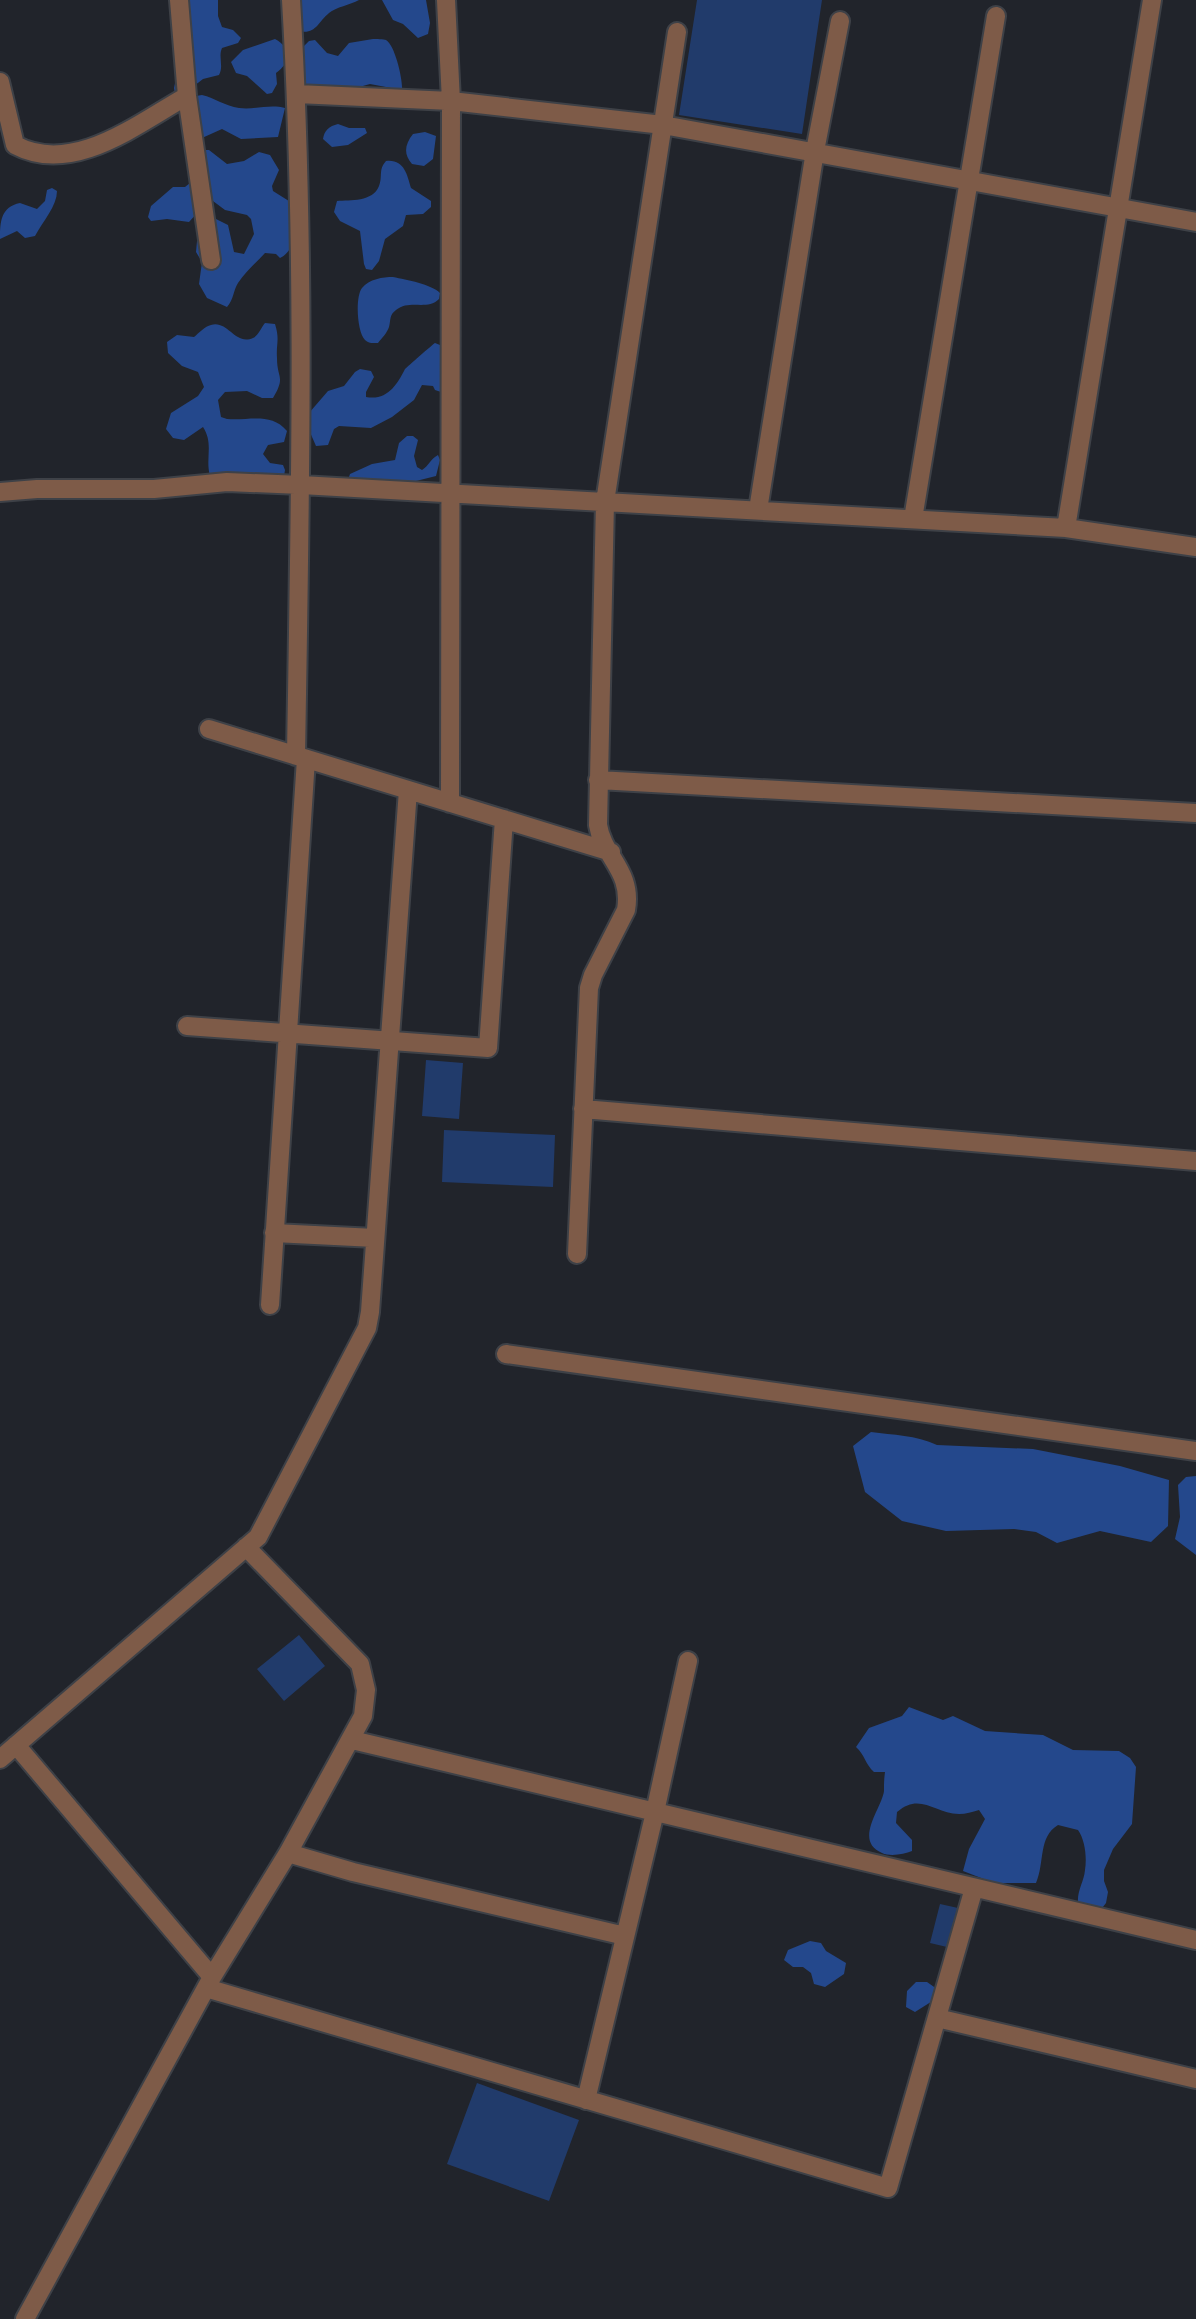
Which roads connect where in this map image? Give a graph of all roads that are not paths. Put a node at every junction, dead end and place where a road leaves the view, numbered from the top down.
1 (179, 0) edge
2 (291, 0) edge
3 (446, 0) edge
4 (1152, 0) edge
5 (996, 16) dead end
6 (840, 21) dead end
7 (677, 32) dead end
8 (0, 82) edge
9 (297, 94) junction
10 (187, 96) junction
11 (451, 101) junction
12 (663, 125) junction
13 (815, 151) junction
14 (969, 180) junction
15 (1118, 208) junction
16 (1196, 222) edge
17 (211, 260) dead end
18 (301, 485) junction
19 (0, 492) edge
20 (451, 494) junction
21 (605, 502) junction
22 (758, 510) junction
23 (913, 519) junction
24 (1066, 528) junction
25 (1196, 547) edge
26 (209, 729) dead end
27 (301, 757) junction
28 (598, 780) junction
29 (408, 790) junction
30 (450, 803) junction
31 (1196, 813) edge
32 (504, 819) junction
33 (611, 852) junction
34 (187, 1026) dead end
35 (288, 1033) junction
36 (390, 1041) junction
37 (583, 1109) junction
38 (1196, 1161) edge
39 (274, 1233) junction
40 (375, 1238) junction
41 (577, 1254) dead end
42 (270, 1305) dead end
43 (506, 1354) dead end
44 (1196, 1451) edge
45 (246, 1547) junction
46 (688, 1661) dead end
47 (352, 1740) junction
48 (16, 1745) junction
49 (0, 1759) edge
50 (655, 1812) junction
51 (288, 1853) junction
52 (974, 1888) junction
53 (625, 1936) junction
54 (1196, 1940) edge
55 (209, 1982) junction
56 (937, 2018) junction
57 (1196, 2079) edge
58 (586, 2100) junction
59 (25, 2319) edge

1 - 10 street
2 - 9 street
3 - 11 street
4 - 15 street
5 - 14 street
6 - 13 street
7 - 12 street
8 - 10 street
9 - 11 street
9 - 18 street
10 - 17 street
11 - 12 street
11 - 20 street
12 - 13 street
12 - 21 street
13 - 14 street
13 - 22 street
14 - 15 street
14 - 23 street
15 - 16 street
15 - 24 street
18 - 19 street
18 - 20 street
18 - 27 street
20 - 21 street
20 - 30 street
21 - 22 street
21 - 28 street
22 - 23 street
23 - 24 street
24 - 25 street
26 - 27 street
27 - 29 street
27 - 35 street
28 - 31 street
28 - 33 street
29 - 30 street
29 - 36 street
30 - 32 street
32 - 33 street
32 - 36 street
33 - 37 street
34 - 35 street
35 - 36 street
35 - 39 street
36 - 40 street
37 - 38 street
37 - 41 street
39 - 40 street
39 - 42 street
40 - 45 street
43 - 44 street
45 - 47 street
45 - 48 street
46 - 50 street
47 - 50 street
47 - 51 street
48 - 49 street
48 - 55 street
50 - 52 street
50 - 53 street
51 - 53 street
51 - 55 street
52 - 54 street
52 - 56 street
53 - 58 street
55 - 58 street
55 - 59 street
56 - 57 street
56 - 58 street

